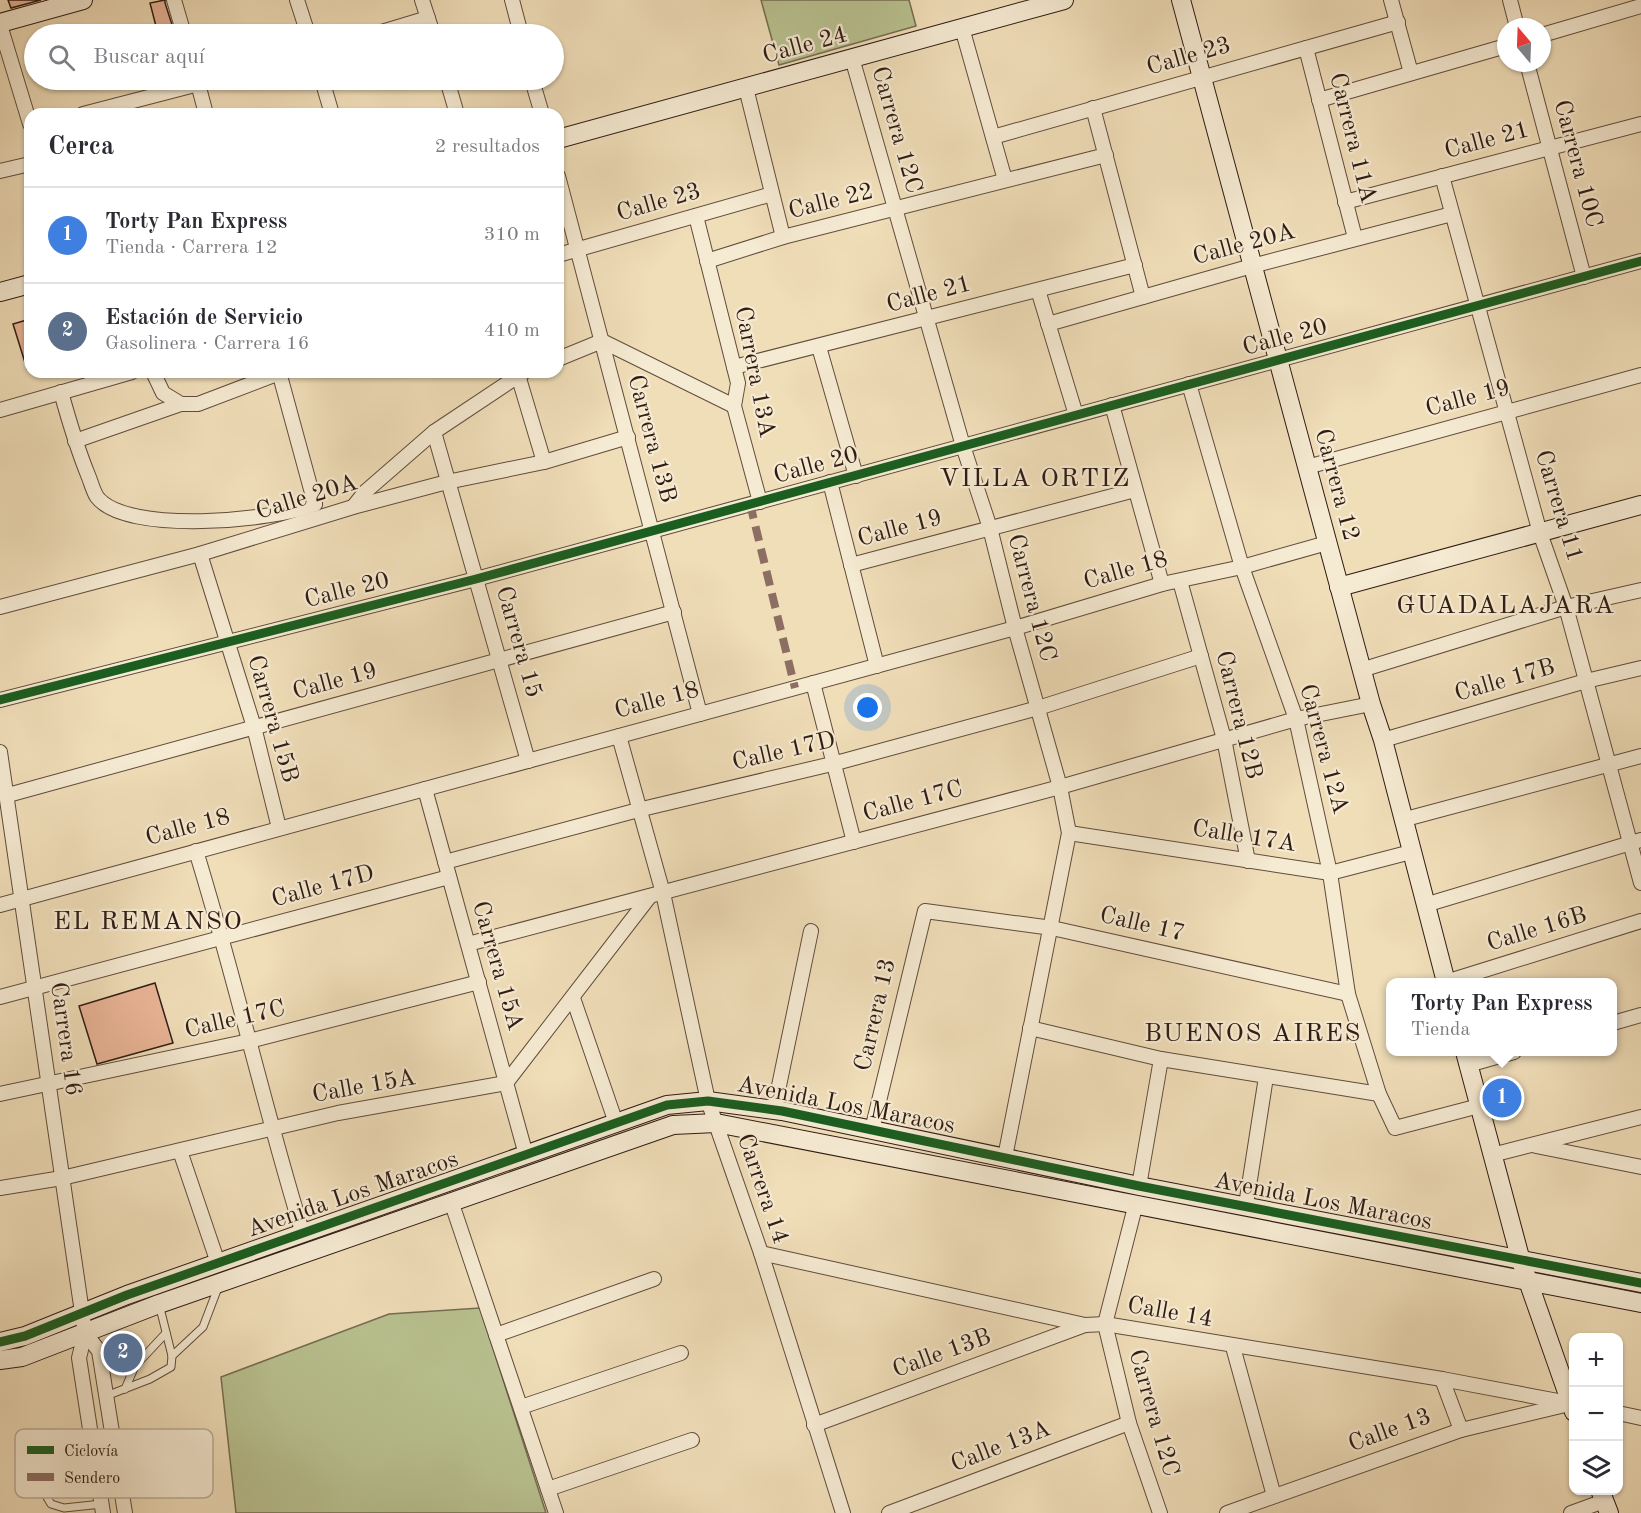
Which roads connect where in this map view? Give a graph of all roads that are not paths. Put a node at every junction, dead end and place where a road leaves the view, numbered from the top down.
1 (83, 0) edge
2 (174, 0) edge
3 (297, 0) edge
4 (422, 0) edge
5 (512, 0) edge
6 (1064, 0) edge
7 (1181, 0) edge
8 (1391, 0) edge
9 (1510, 0) edge
10 (1035, 4) edge
11 (44, 5) edge
12 (1635, 5) edge
13 (428, 18) junction
14 (1515, 18) edge
15 (1398, 22) junction
16 (0, 24) edge
17 (181, 24) edge
18 (305, 24) edge
19 (408, 24) edge
20 (430, 24) edge
21 (518, 24) edge
22 (962, 28) junction
23 (1551, 32) edge
24 (1306, 48) junction
25 (1497, 49) edge
26 (852, 58) junction
27 (1529, 72) edge
28 (1411, 73) junction
29 (1201, 76) junction
30 (746, 88) junction
31 (169, 90) edge
32 (199, 90) edge
33 (324, 90) edge
34 (450, 90) edge
35 (535, 90) edge
36 (1319, 100) junction
37 (25, 108) edge
38 (105, 108) edge
39 (204, 108) edge
40 (330, 108) edge
41 (455, 108) edge
42 (540, 108) edge
43 (1093, 108) junction
44 (1641, 124) edge
45 (564, 137) edge
46 (993, 137) junction
47 (1550, 148) junction
48 (1106, 155) junction
49 (24, 165) edge
50 (0, 171) edge
51 (1442, 176) junction
52 (1005, 180) junction
53 (772, 194) junction
54 (564, 198) edge
55 (1346, 202) junction
56 (895, 209) junction
57 (1452, 214) junction
58 (696, 216) junction
59 (783, 237) junction
60 (1355, 238) junction
61 (578, 249) junction
62 (564, 253) edge
63 (708, 261) junction
64 (1641, 261) edge
65 (1135, 265) junction
66 (1252, 266) junction
67 (1584, 277) junction
68 (24, 286) edge
69 (1038, 290) junction
70 (0, 292) edge
71 (1143, 297) junction
72 (1478, 306) junction
73 (926, 318) junction
74 (1048, 324) junction
75 (602, 341) junction
76 (819, 347) junction
77 (564, 356) edge
78 (1278, 360) junction
79 (734, 367) junction
80 (1641, 375) edge
81 (111, 378) edge
82 (156, 378) edge
83 (265, 378) edge
84 (282, 378) edge
85 (514, 378) edge
86 (522, 378) edge
87 (1189, 384) junction
88 (61, 392) junction
89 (182, 404) junction
90 (1112, 405) junction
91 (734, 406) junction
92 (0, 410) edge
93 (1507, 412) junction
94 (1076, 415) junction
95 (434, 432) junction
96 (628, 437) junction
97 (75, 441) junction
98 (963, 446) junction
99 (544, 462) junction
100 (1307, 467) junction
101 (856, 476) junction
102 (447, 482) junction
103 (830, 482) junction
104 (1135, 490) junction
105 (760, 502) junction
106 (315, 504) junction
107 (1641, 505) edge
108 (353, 507) junction
109 (336, 513) junction
110 (990, 528) junction
111 (652, 531) junction
112 (1540, 532) junction
113 (1328, 543) junction
114 (200, 554) junction
115 (851, 565) junction
116 (1242, 567) junction
117 (476, 579) junction
118 (1180, 581) junction
119 (1162, 584) junction
120 (1339, 587) junction
121 (1641, 590) edge
122 (0, 607) edge
123 (1566, 607) junction
124 (674, 612) junction
125 (1015, 628) junction
126 (226, 642) junction
127 (1201, 656) junction
128 (500, 660) junction
129 (877, 666) junction
130 (1641, 668) edge
131 (1361, 670) junction
132 (1586, 681) junction
133 (813, 683) junction
134 (0, 700) edge
135 (1371, 704) junction
136 (1038, 708) junction
137 (700, 714) junction
138 (1296, 720) junction
139 (254, 727) junction
140 (619, 736) junction
141 (1224, 739) junction
142 (1383, 740) junction
143 (0, 752) edge
144 (1641, 756) edge
145 (528, 761) junction
146 (836, 763) junction
147 (1608, 765) junction
148 (1, 768) edge
149 (1060, 787) junction
150 (424, 789) junction
151 (8, 795) junction
152 (642, 808) junction
153 (1402, 820) junction
154 (279, 828) junction
155 (1069, 833) junction
156 (1635, 841) edge
157 (854, 842) junction
158 (196, 851) junction
159 (1411, 852) junction
160 (1248, 861) junction
161 (445, 862) junction
162 (1330, 873) junction
163 (449, 877) junction
164 (1641, 883) edge
165 (657, 894) junction
166 (21, 899) junction
167 (0, 905) edge
168 (1425, 905) junction
169 (925, 911) joint
170 (1641, 921) edge
171 (1052, 928) junction
172 (811, 931) dead end
173 (223, 938) junction
174 (468, 944) junction
175 (1445, 978) edge
176 (1459, 978) edge
177 (479, 982) junction
178 (34, 986) junction
179 (1348, 994) junction
180 (0, 997) edge
181 (573, 998) junction
182 (1641, 1015) edge
183 (1617, 1022) edge
184 (1030, 1028) junction
185 (249, 1041) junction
186 (1482, 1056) edge
187 (1466, 1058) edge
188 (1161, 1059) junction
189 (1266, 1077) junction
190 (48, 1082) junction
191 (506, 1083) junction
192 (0, 1094) edge
193 (1379, 1094) junction
194 (708, 1101) junction
195 (1479, 1106) junction
196 (774, 1110) junction
197 (1641, 1117) edge
198 (616, 1123) junction
199 (716, 1123) junction
200 (274, 1129) junction
201 (872, 1130) junction
202 (1531, 1145) junction
203 (180, 1151) junction
204 (526, 1155) junction
205 (1492, 1155) junction
206 (1005, 1157) junction
207 (1641, 1167) edge
208 (62, 1178) junction
209 (1138, 1186) junction
210 (0, 1188) edge
211 (452, 1204) junction
212 (1246, 1205) junction
213 (1134, 1207) junction
214 (303, 1233) junction
215 (761, 1253) junction
216 (1521, 1262) junction
217 (218, 1263) junction
218 (654, 1279) dead end
219 (1528, 1281) junction
220 (1641, 1283) edge
221 (219, 1284) junction
222 (1641, 1303) edge
223 (159, 1304) junction
224 (82, 1312) junction
225 (1105, 1324) junction
226 (1085, 1325) junction
227 (85, 1333) junction
228 (166, 1333) junction
229 (496, 1335) junction
230 (0, 1342) edge
231 (1233, 1347) junction
232 (681, 1353) dead end
233 (172, 1356) junction
234 (0, 1360) edge
235 (1442, 1379) junction
236 (124, 1389) junction
237 (106, 1396) junction
238 (1569, 1397) edge
239 (1569, 1405) edge
240 (520, 1407) junction
241 (1569, 1407) edge
242 (1623, 1414) edge
243 (1641, 1418) edge
244 (1130, 1423) junction
245 (814, 1425) junction
246 (91, 1429) edge
247 (111, 1429) edge
248 (1461, 1430) junction
249 (692, 1440) dead end
250 (548, 1488) junction
251 (1274, 1496) junction
252 (46, 1498) edge
253 (123, 1498) edge
254 (1604, 1502) edge
255 (103, 1509) edge
256 (125, 1513) edge
257 (556, 1513) edge
258 (843, 1513) edge
259 (889, 1513) edge
260 (1160, 1513) edge
261 (1227, 1513) edge
262 (1571, 1513) edge

1 - 11 street
2 - 17 street
3 - 18 street
4 - 13 street
5 - 21 street
6 - 10 street, Calle 24
7 - 29 street, Carrera 12
8 - 15 street
9 - 14 street
10 - 22 street, Calle 24
11 - 16 street
12 - 23 street
13 - 19 street
13 - 20 street
15 - 24 street, Calle 23
15 - 28 street
16 - 37 street
22 - 26 street, Calle 24
22 - 46 street
24 - 29 street, Calle 23
24 - 36 street, Carrera 11A
25 - 28 street
26 - 30 street, Calle 24
26 - 56 street, Carrera 12C
27 - 47 street, Carrera 10C
28 - 36 street
29 - 43 street, Calle 23
29 - 66 street, Carrera 12
30 - 45 street, Calle 24
30 - 53 street
31 - 38 street
32 - 39 street
33 - 40 street
34 - 41 street
35 - 42 street
36 - 55 street, Carrera 11A
43 - 46 street, Calle 23
43 - 48 street
44 - 47 street, Calle 21
46 - 52 street
47 - 51 street, Calle 21
47 - 67 street, Carrera 10C
48 - 52 street, Calle 22
48 - 65 street
49 - 50 street
51 - 55 street, Calle 21
51 - 57 street, Carrera 11
52 - 56 street, Calle 22
53 - 58 street, Calle 23
53 - 59 street
54 - 61 street, Carrera 13B
55 - 60 street, Carrera 11A
56 - 59 street, Calle 22
56 - 73 street, Carrera 12C
57 - 60 street, Calle 20A
57 - 72 street, Carrera 11
58 - 61 street, Calle 23
58 - 63 street, Carrera 13A
59 - 63 street, Calle 22
60 - 66 street, Calle 20A
61 - 62 street, Calle 23
61 - 75 street, Carrera 13B
63 - 79 street, Carrera 13A
64 - 67 street, Calle 20
65 - 69 street, Calle 21
65 - 71 street
66 - 71 street, Calle 20A
66 - 78 street, Carrera 12
67 - 72 street, Calle 20
68 - 70 street
69 - 73 street, Calle 21
69 - 74 street
71 - 74 street, Calle 20A
72 - 78 street, Calle 20
72 - 93 street, Carrera 11
73 - 76 street, Calle 21
73 - 98 street, Carrera 12C
74 - 94 street
75 - 77 street
75 - 91 street
75 - 96 street, Carrera 13B
76 - 79 street, Calle 21
76 - 101 street
78 - 87 street, Calle 20
78 - 100 street, Carrera 12
79 - 91 street, Carrera 13A
80 - 93 street, Calle 19
81 - 88 street
82 - 89 street
83 - 89 street
84 - 106 street
85 - 95 street
86 - 99 street
87 - 90 street, Calle 20
87 - 116 street, Carrera 12A
88 - 92 street
88 - 97 street
89 - 97 street
90 - 94 street, Calle 20
90 - 104 street
91 - 105 street, Carrera 13A
93 - 100 street, Calle 19
93 - 112 street, Carrera 11
94 - 98 street, Calle 20
95 - 102 street, Carrera 15
95 - 108 street
96 - 99 street, Calle 20A
96 - 111 street, Carrera 13B
97 - 106 street
98 - 101 street, Calle 20
98 - 110 street, Carrera 12C
99 - 102 street, Calle 20A
100 - 113 street, Carrera 12
101 - 103 street, Calle 20
102 - 108 street, Calle 20A
102 - 117 street, Carrera 15
103 - 105 street, Calle 20
103 - 115 street
104 - 110 street, Calle 19
104 - 119 street
105 - 111 street, Calle 20
106 - 109 street
107 - 112 street
108 - 109 street, Calle 20A
109 - 114 street, Calle 20A
110 - 115 street, Calle 19
110 - 125 street, Carrera 12C
111 - 117 street, Calle 20
111 - 124 street, Carrera 13B
112 - 120 street
112 - 123 street, Carrera 11
113 - 116 street, Calle 18
113 - 120 street, Carrera 12
114 - 122 street, Calle 20A
114 - 126 street, Carrera 15B
115 - 129 street
116 - 118 street, Calle 18
116 - 138 street, Carrera 12A
117 - 126 street, Calle 20
117 - 128 street, Carrera 15
118 - 119 street, Calle 18
118 - 127 street, Carrera 12B
119 - 125 street, Calle 18
120 - 131 street, Carrera 12
121 - 123 street
123 - 131 street
123 - 132 street, Carrera 11
124 - 128 street, Calle 19
124 - 137 street, Carrera 13B
125 - 129 street, Calle 18
125 - 136 street, Carrera 12C
126 - 134 street, Calle 20
126 - 139 street, Carrera 15B
127 - 136 street, Calle 17D
127 - 141 street, Carrera 12B
128 - 139 street, Calle 19
128 - 145 street, Carrera 15
129 - 133 street, Calle 18
130 - 132 street, Calle 17B
131 - 135 street, Carrera 12
132 - 142 street, Calle 17B
132 - 147 street, Carrera 11
133 - 137 street, Calle 18
133 - 146 street
135 - 138 street, Calle 17C
135 - 142 street, Carrera 12
136 - 146 street, Calle 17D
136 - 149 street, Carrera 12C
137 - 140 street, Calle 18
138 - 141 street, Calle 17C
138 - 162 street, Carrera 12A
139 - 151 street, Calle 19
139 - 154 street, Carrera 15B
140 - 145 street, Calle 18
140 - 152 street, Carrera 14
141 - 149 street, Calle 17C
141 - 160 street, Carrera 12B
142 - 153 street, Carrera 12
143 - 148 street, Carrera 16
144 - 147 street
145 - 150 street, Calle 18
146 - 152 street, Calle 17D
146 - 157 street
147 - 153 street
147 - 156 street, Carrera 11
148 - 151 street, Carrera 16
149 - 155 street, Carrera 12C
149 - 157 street, Calle 17C
150 - 154 street, Calle 18
150 - 161 street, Carrera 15A
151 - 166 street, Carrera 16
152 - 161 street, Calle 17D
152 - 165 street, Carrera 14
153 - 159 street, Carrera 12
154 - 158 street, Calle 18
155 - 160 street, Calle 17A
155 - 171 street, Carrera 12C
156 - 164 street, Carrera 11
156 - 168 street
157 - 165 street, Calle 17C
158 - 166 street, Calle 18
158 - 173 street
159 - 162 street, Calle 17A
159 - 168 street, Carrera 12
160 - 162 street, Calle 17A
161 - 163 street, Carrera 15A
162 - 179 street, Carrera 12A
163 - 173 street, Calle 17D
163 - 174 street, Carrera 15A
165 - 174 street, Calle 17C
165 - 181 street
165 - 194 street, Carrera 14
166 - 167 street, Calle 18
166 - 178 street, Carrera 16
168 - 175 street, Carrera 12
169 - 171 street, Calle 17
169 - 201 street, Carrera 13
170 - 176 street, Calle 16B
171 - 179 street, Calle 17
171 - 184 street, Carrera 12C
172 - 196 street
173 - 178 street, Calle 17D
173 - 185 street
174 - 177 street, Carrera 15A
177 - 185 street, Calle 17C
177 - 191 street, Carrera 15A
178 - 180 street, Calle 17D
178 - 190 street, Carrera 16
179 - 193 street, Carrera 12A
181 - 191 street
181 - 198 street
182 - 183 street
184 - 188 street
184 - 206 street, Carrera 12C
185 - 190 street, Calle 17C
185 - 200 street
186 - 187 street
187 - 195 street
188 - 189 street
188 - 209 street
189 - 193 street
189 - 212 street
190 - 192 street, Calle 17C
190 - 208 street, Carrera 16
191 - 200 street, Calle 15A
191 - 204 street, Carrera 15A
193 - 195 street, Carrera 12A
194 - 196 street, Avenida Los Maracos
194 - 198 street, Avenida Los Maracos
194 - 199 street, Carrera 14
195 - 205 street
196 - 201 street, Avenida Los Maracos
197 - 202 street
198 - 204 street, Avenida Los Maracos
199 - 211 street, Avenida Los Maracos
199 - 213 street, Avenida Los Maracos
199 - 215 street, Carrera 14
200 - 203 street, Calle 15A
200 - 214 street
201 - 206 street, Avenida Los Maracos
202 - 205 street
202 - 207 street
203 - 208 street, Calle 15A
203 - 217 street
204 - 214 street, Avenida Los Maracos
205 - 216 street
206 - 209 street, Avenida Los Maracos
208 - 210 street, Calle 15A
208 - 224 street, Carrera 16
209 - 212 street, Avenida Los Maracos
211 - 221 street, Avenida Los Maracos
211 - 229 street
212 - 216 street, Avenida Los Maracos
213 - 219 street, Avenida Los Maracos
213 - 225 street
214 - 217 street, Avenida Los Maracos
215 - 226 street, Calle 14
215 - 245 street, Carrera 14
216 - 219 street
216 - 220 street, Avenida Los Maracos
217 - 224 street, Avenida Los Maracos
218 - 229 street
219 - 222 street, Avenida Los Maracos
219 - 238 street
221 - 223 street, Avenida Los Maracos
221 - 233 lane
223 - 227 street, Avenida Los Maracos
223 - 228 lane
224 - 227 street, Carrera 16
224 - 230 street, Avenida Los Maracos
225 - 226 street, Calle 14
225 - 231 street, Calle 14
225 - 244 street, Carrera 12C
226 - 245 street, Calle 13B
227 - 234 street, Avenida Los Maracos
227 - 237 street, Carrera 16
227 - 246 street, Carrera 16
228 - 233 lane
228 - 236 lane
229 - 240 street
231 - 235 street, Calle 14
231 - 251 street
232 - 240 street
233 - 236 lane
235 - 239 street, Calle 14
235 - 248 street
236 - 237 lane
237 - 247 street, Carrera 16
240 - 250 street
241 - 248 street, Calle 13
242 - 243 street
244 - 259 street, Calle 13A
244 - 260 street, Carrera 12C
245 - 258 street, Carrera 14
248 - 251 street, Calle 13
249 - 250 street
250 - 257 street
251 - 261 street, Calle 13
252 - 255 lane
253 - 256 street, Carrera 16
254 - 262 street

